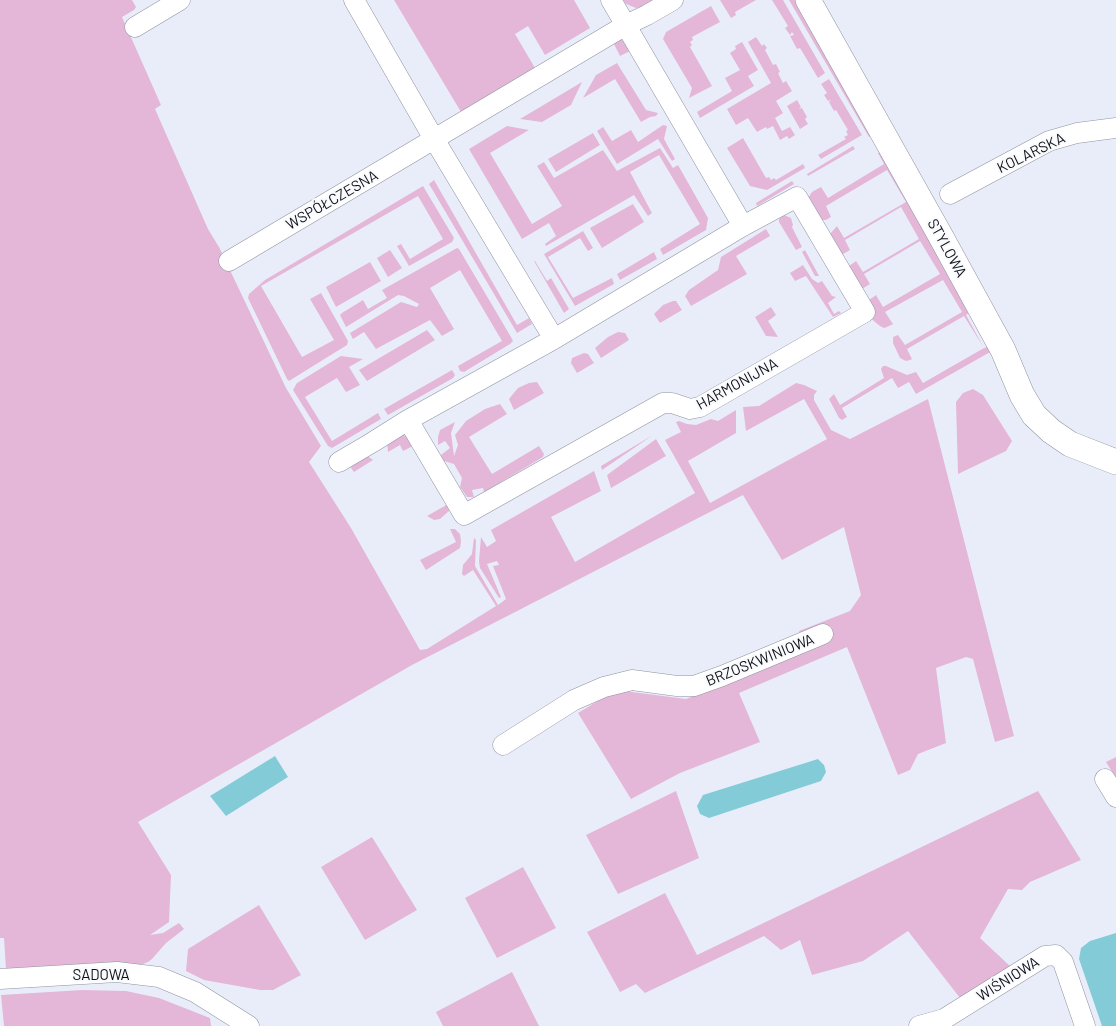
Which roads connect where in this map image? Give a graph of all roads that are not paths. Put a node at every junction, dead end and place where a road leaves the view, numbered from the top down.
1 (180, 0) edge
2 (354, 0) edge
3 (612, 0) edge
4 (673, 0) edge
5 (808, 0) edge
6 (626, 25) junction
7 (135, 27) dead end
8 (1116, 128) edge
9 (434, 139) junction
10 (950, 194) dead end
11 (743, 226) junction
12 (228, 261) dead end
13 (554, 339) junction
14 (408, 420) junction
15 (339, 462) dead end
16 (1116, 462) edge
17 (823, 634) dead end
18 (504, 745) dead end
19 (1105, 779) dead end
20 (1116, 797) edge
21 (0, 979) edge
22 (249, 1026) edge
23 (919, 1026) edge
24 (1084, 1026) edge

1 - 7 street
2 - 9 street
3 - 6 street
4 - 6 street, WSPÓŁCZESNA
5 - 16 street, STYLOWA
6 - 9 street, WSPÓŁCZESNA
6 - 11 street
8 - 10 street, KOLARSKA
9 - 12 street, WSPÓŁCZESNA
9 - 13 street
11 - 13 street
11 - 14 street, HARMONIJNA
13 - 14 street
14 - 15 street
17 - 18 street, BRZOSKWINIOWA
19 - 20 street
21 - 22 street, SADOWA
23 - 24 street, WIŚNIOWA

